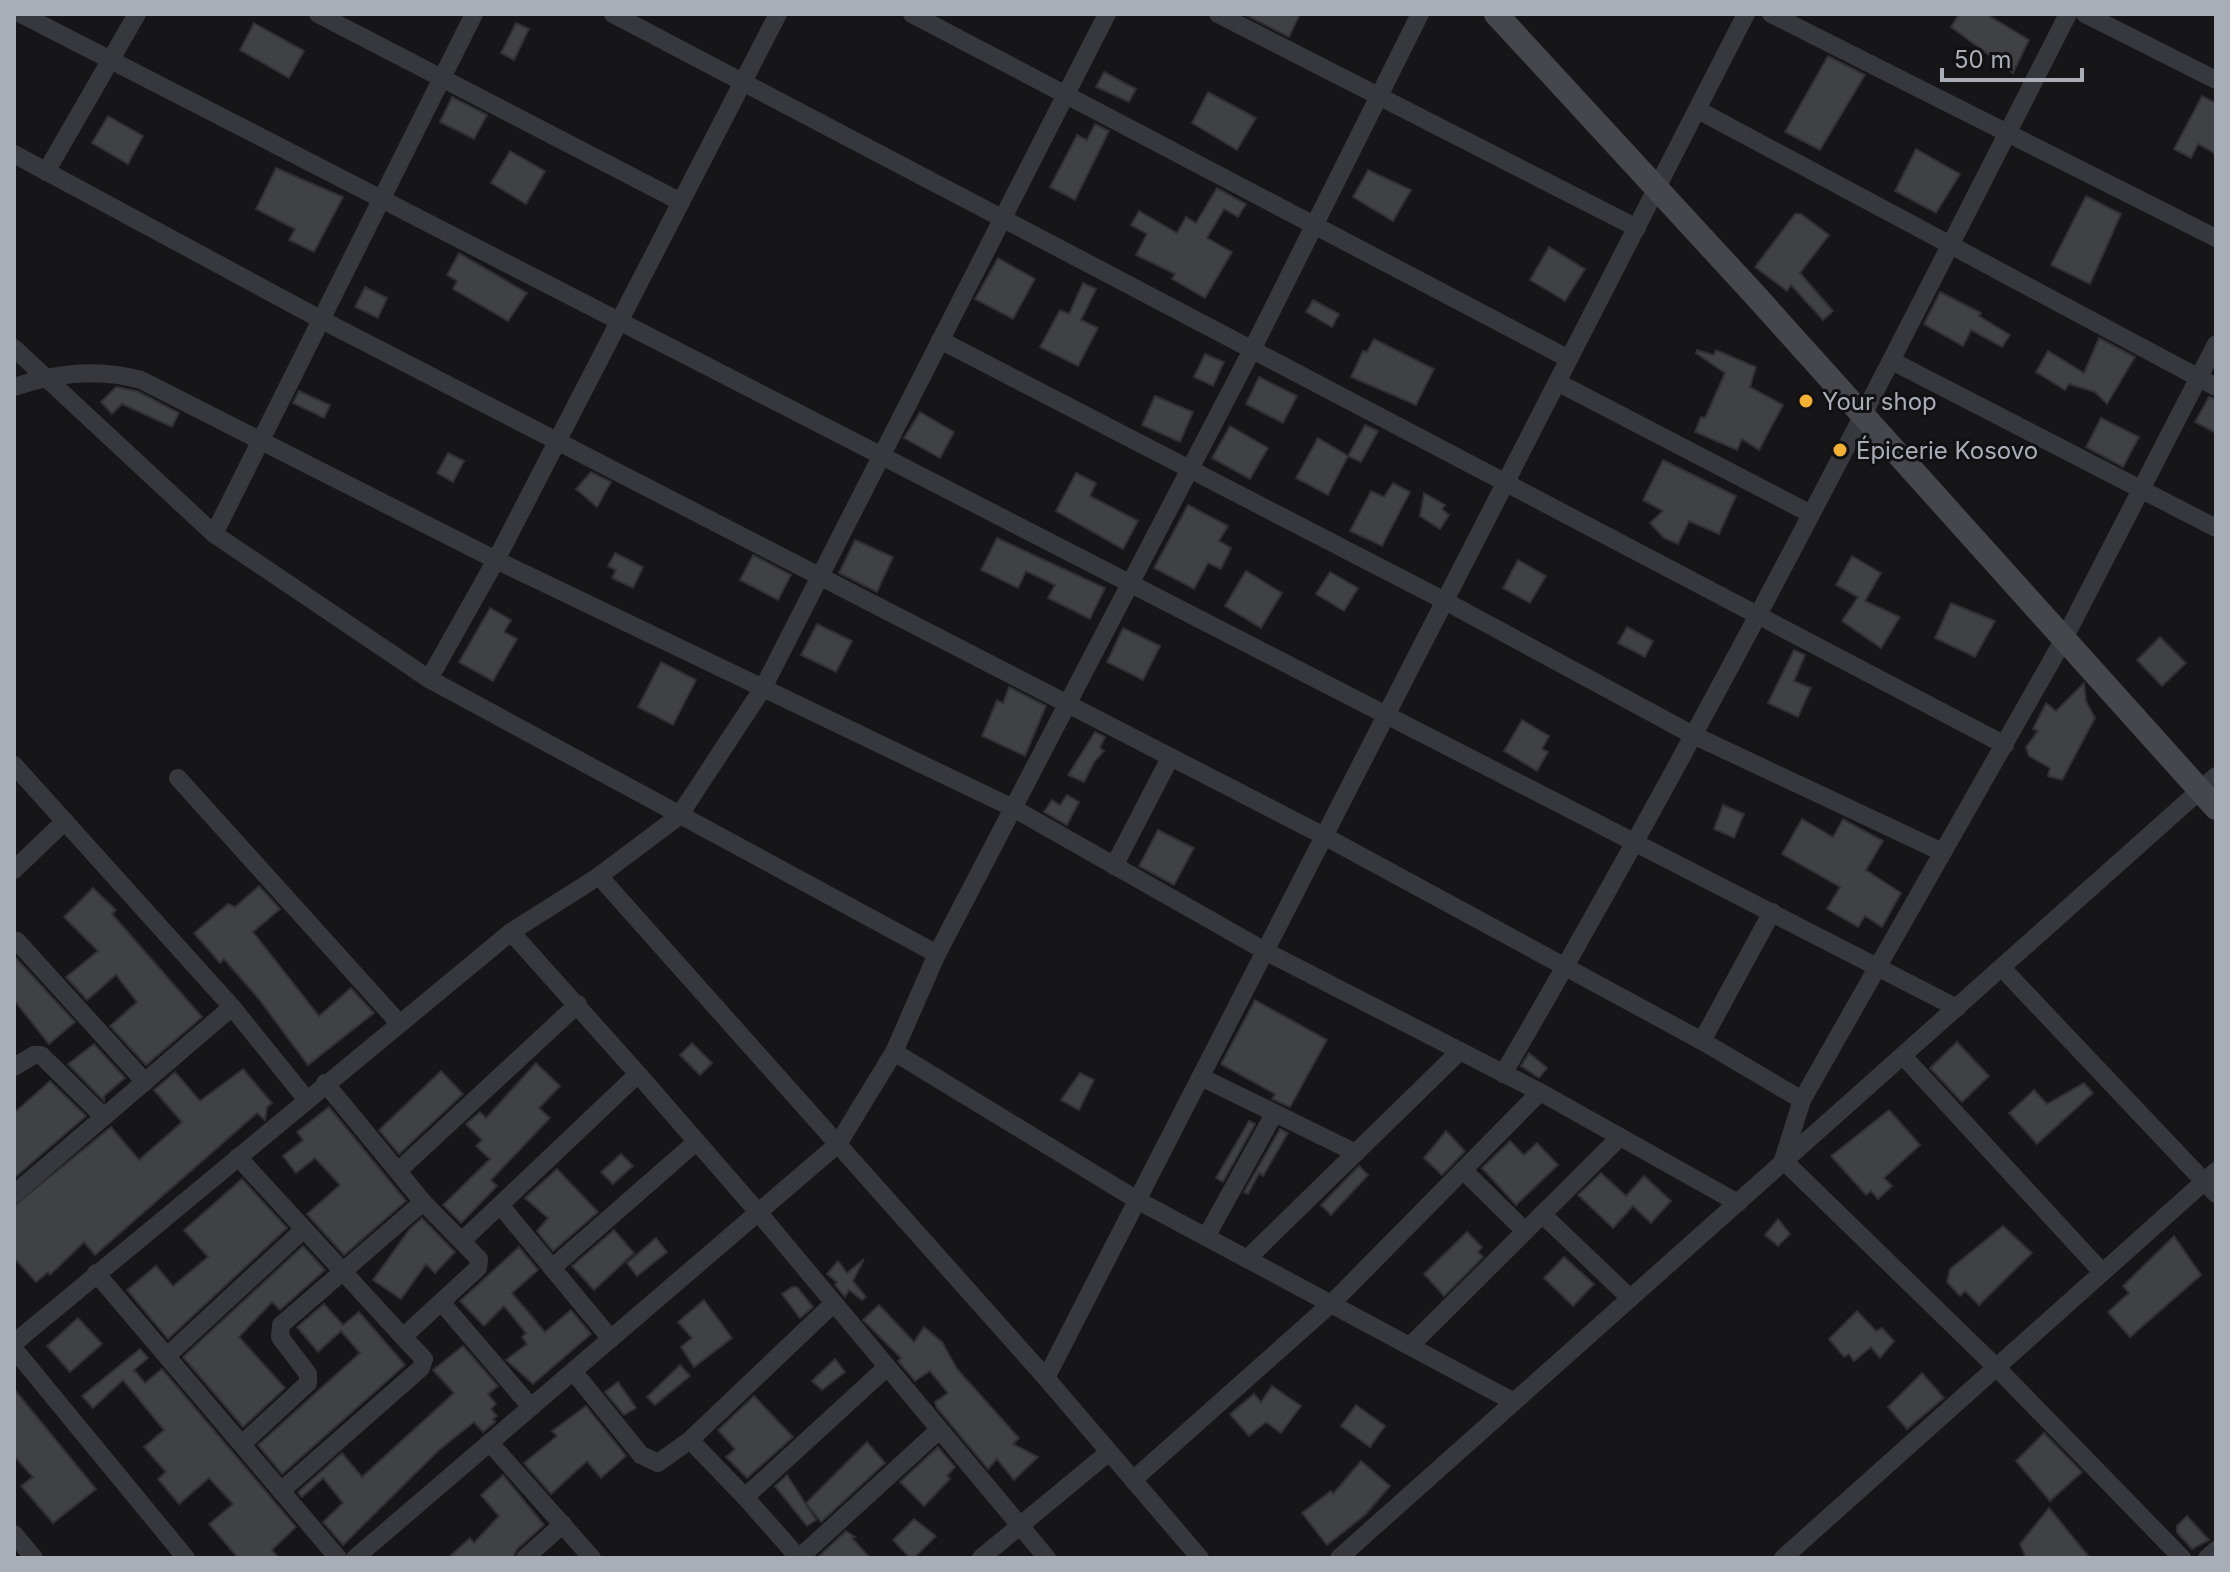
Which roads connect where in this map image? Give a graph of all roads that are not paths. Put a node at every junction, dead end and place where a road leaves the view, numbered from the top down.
1 (21, 14) edge
2 (137, 14) edge
3 (318, 14) edge
4 (474, 14) edge
5 (613, 14) edge
6 (778, 14) edge
7 (912, 14) edge
8 (1107, 14) edge
9 (1218, 14) edge
10 (1496, 14) edge
11 (1746, 14) edge
12 (1771, 14) edge
13 (2068, 14) edge
14 (2085, 14) edge
15 (1412, 17) edge
16 (112, 61) junction
17 (442, 77) junction
18 (2216, 80) edge
19 (743, 82) junction
20 (1067, 93) junction
21 (1378, 96) junction
22 (1698, 110) junction
23 (2008, 133) junction
24 (14, 154) edge
25 (46, 172) junction
26 (1658, 188) junction
27 (381, 199) junction
28 (681, 202) junction
29 (1002, 219) junction
30 (1314, 225) junction
31 (1637, 228) junction
32 (2216, 238) edge
33 (1950, 244) junction
34 (320, 319) junction
35 (620, 321) junction
36 (940, 340) junction
37 (2216, 344) edge
38 (14, 348) edge
39 (1252, 350) junction
40 (1569, 359) junction
41 (1892, 361) junction
42 (46, 378) junction
43 (2199, 378) junction
44 (1557, 382) junction
45 (14, 387) edge
46 (2216, 387) edge
47 (1865, 417) junction
48 (557, 439) junction
49 (258, 442) junction
50 (882, 455) junction
51 (1191, 468) junction
52 (1506, 483) junction
53 (2142, 489) junction
54 (1811, 514) junction
55 (2216, 528) edge
56 (214, 534) junction
57 (496, 560) junction
58 (820, 577) junction
59 (1130, 583) junction
60 (1445, 601) junction
61 (1756, 615) junction
62 (2064, 639) junction
63 (429, 679) junction
64 (763, 688) junction
65 (1067, 705) junction
66 (1387, 714) junction
67 (1691, 734) junction
68 (2005, 745) junction
69 (1170, 758) junction
70 (14, 765) edge
71 (178, 778) dead end
72 (2211, 792) edge
73 (1013, 808) junction
74 (679, 816) junction
75 (65, 821) junction
76 (1324, 836) junction
77 (1633, 841) junction
78 (1942, 852) junction
79 (1114, 866) junction
80 (14, 870) edge
81 (599, 876) junction
82 (1772, 912) junction
83 (511, 932) junction
84 (15, 941) edge
85 (1265, 951) junction
86 (937, 954) junction
87 (1877, 965) junction
88 (1566, 967) junction
89 (2002, 968) junction
90 (578, 1004) junction
91 (232, 1007) junction
92 (1957, 1008) junction
93 (399, 1023) junction
94 (1702, 1041) junction
95 (1460, 1051) junction
96 (894, 1052) junction
97 (1903, 1056) junction
98 (14, 1067) edge
99 (638, 1074) junction
100 (1503, 1074) junction
101 (1201, 1077) junction
102 (145, 1082) junction
103 (325, 1083) junction
104 (1540, 1092) junction
105 (307, 1100) junction
106 (1802, 1100) junction
107 (1274, 1114) junction
108 (104, 1117) junction
109 (1620, 1137) junction
110 (696, 1142) junction
111 (838, 1144) junction
112 (1356, 1153) junction
113 (238, 1157) junction
114 (1783, 1160) junction
115 (1463, 1170) junction
116 (398, 1171) junction
117 (2212, 1182) edge
118 (14, 1194) edge
119 (1137, 1200) junction
120 (423, 1202) junction
121 (1738, 1203) junction
122 (500, 1205) junction
123 (758, 1212) junction
124 (1542, 1214) junction
125 (303, 1230) junction
126 (1525, 1231) junction
127 (1206, 1237) junction
128 (463, 1240) junction
129 (1247, 1259) junction
130 (552, 1268) junction
131 (340, 1271) junction
132 (2102, 1272) junction
133 (96, 1273) junction
134 (1629, 1297) junction
135 (1333, 1302) junction
136 (442, 1303) junction
137 (834, 1303) junction
138 (403, 1337) junction
139 (611, 1339) junction
140 (14, 1343) edge
141 (1411, 1345) junction
142 (14, 1349) edge
143 (167, 1356) junction
144 (887, 1367) junction
145 (1998, 1369) junction
146 (573, 1371) junction
147 (1046, 1378) junction
148 (1514, 1402) junction
149 (531, 1407) junction
150 (939, 1430) junction
151 (690, 1440) junction
152 (490, 1443) junction
153 (242, 1444) junction
154 (1109, 1452) junction
155 (1133, 1480) junction
156 (281, 1491) junction
157 (745, 1497) junction
158 (563, 1524) junction
159 (1021, 1527) junction
160 (14, 1534) edge
161 (2216, 1550) edge
162 (31, 1557) edge
163 (186, 1558) edge
164 (338, 1558) edge
165 (355, 1558) edge
166 (525, 1558) edge
167 (592, 1558) edge
168 (798, 1558) edge
169 (981, 1558) edge
170 (1047, 1558) edge
171 (1200, 1558) edge
172 (1339, 1558) edge
173 (1783, 1558) edge
174 (2182, 1558) edge
175 (2207, 1558) edge

1 - 16 street
2 - 16 street
3 - 17 street
4 - 17 street
5 - 19 street
6 - 19 street
7 - 20 street
8 - 20 street
9 - 21 street
10 - 26 street
11 - 22 street
12 - 23 street
13 - 23 street
14 - 18 street
15 - 21 street
16 - 25 street
16 - 27 street
17 - 27 street
17 - 28 street
19 - 28 street
19 - 29 street
20 - 29 street
20 - 30 street
21 - 30 street
21 - 31 street
22 - 26 street
22 - 33 street
23 - 32 street
23 - 33 street
24 - 25 street
25 - 34 street
26 - 31 street
26 - 47 street
27 - 34 street
27 - 35 street
28 - 35 street
29 - 36 street
29 - 39 street
30 - 39 street
30 - 40 street
31 - 40 street
33 - 41 street
33 - 43 street
34 - 48 street
34 - 49 street
35 - 48 street
35 - 50 street
36 - 50 street
36 - 51 street
37 - 43 street
38 - 42 street
39 - 51 street
39 - 52 street
40 - 44 street
41 - 47 street
41 - 53 street
42 - 45 street
42 - 49 street
42 - 56 street
43 - 46 street
43 - 53 street
44 - 52 street
44 - 54 street
47 - 54 street
47 - 62 street
48 - 57 street
48 - 58 street
49 - 56 street
49 - 57 street
50 - 58 street
50 - 59 street
51 - 59 street
51 - 60 street
52 - 60 street
52 - 61 street
53 - 55 street
53 - 62 street
54 - 61 street
56 - 63 street
57 - 63 street
57 - 64 street
58 - 64 street
58 - 65 street
59 - 65 street
59 - 66 street
60 - 66 street
60 - 67 street
61 - 67 street
61 - 68 street
62 - 68 street
62 - 72 street
63 - 74 street
64 - 73 street
64 - 74 street
65 - 69 street
65 - 73 street
66 - 76 street
66 - 77 street
67 - 77 street
67 - 78 street
68 - 78 street
69 - 76 street
69 - 79 street
70 - 75 street
71 - 93 street
72 - 89 street
73 - 79 street
73 - 86 street
74 - 81 street
74 - 86 street
75 - 80 street
75 - 91 street
76 - 85 street
76 - 88 street
77 - 82 street
77 - 88 street
78 - 87 street
79 - 85 street
81 - 83 street
81 - 111 street
82 - 87 street
82 - 94 street
83 - 90 street
83 - 93 street
84 - 102 street
85 - 95 street
85 - 101 street
86 - 96 street
87 - 92 street
87 - 106 street
88 - 94 street
88 - 100 street
89 - 92 street
89 - 117 street
90 - 99 street
90 - 116 street
91 - 102 street
91 - 105 street
92 - 97 street
93 - 103 street
94 - 106 street
95 - 100 street
95 - 112 street
96 - 111 street
96 - 119 street
97 - 114 street
97 - 132 street
98 - 108 street
99 - 110 street
99 - 122 street
100 - 104 street
101 - 107 street
101 - 119 street
102 - 108 street
103 - 105 street
103 - 116 street
104 - 109 street
104 - 115 street
105 - 113 street
106 - 114 street
107 - 112 street
107 - 127 street
108 - 118 street
109 - 121 street
109 - 124 street
110 - 123 street
110 - 130 street
111 - 123 street
111 - 147 street
112 - 129 street
113 - 125 street
113 - 133 street
114 - 121 street
114 - 145 street
115 - 126 street
115 - 135 street
116 - 120 street
117 - 132 street
119 - 127 street
119 - 147 street
120 - 128 street
120 - 131 street
121 - 134 street
122 - 128 street
122 - 130 street
123 - 137 street
123 - 139 street
124 - 126 street
124 - 134 street
125 - 131 street
125 - 143 street
126 - 141 street
127 - 129 street
128 - 136 street
129 - 135 street
130 - 139 street
131 - 138 street
131 - 153 street
132 - 145 street
133 - 140 street
133 - 143 street
134 - 148 street
135 - 141 street
135 - 155 street
136 - 138 street
136 - 149 street
137 - 144 street
137 - 151 street
138 - 156 street
139 - 146 street
141 - 148 street
142 - 163 street
143 - 153 street
144 - 150 street
144 - 157 street
145 - 173 street
145 - 174 street
146 - 149 street
146 - 151 street
147 - 154 street
148 - 172 street
149 - 152 street
150 - 159 street
150 - 168 street
151 - 157 street
152 - 158 street
152 - 165 street
153 - 156 street
154 - 155 street
154 - 159 street
155 - 171 street
156 - 164 street
157 - 168 street
158 - 166 street
158 - 167 street
159 - 169 street
159 - 170 street
160 - 162 street
161 - 175 street

